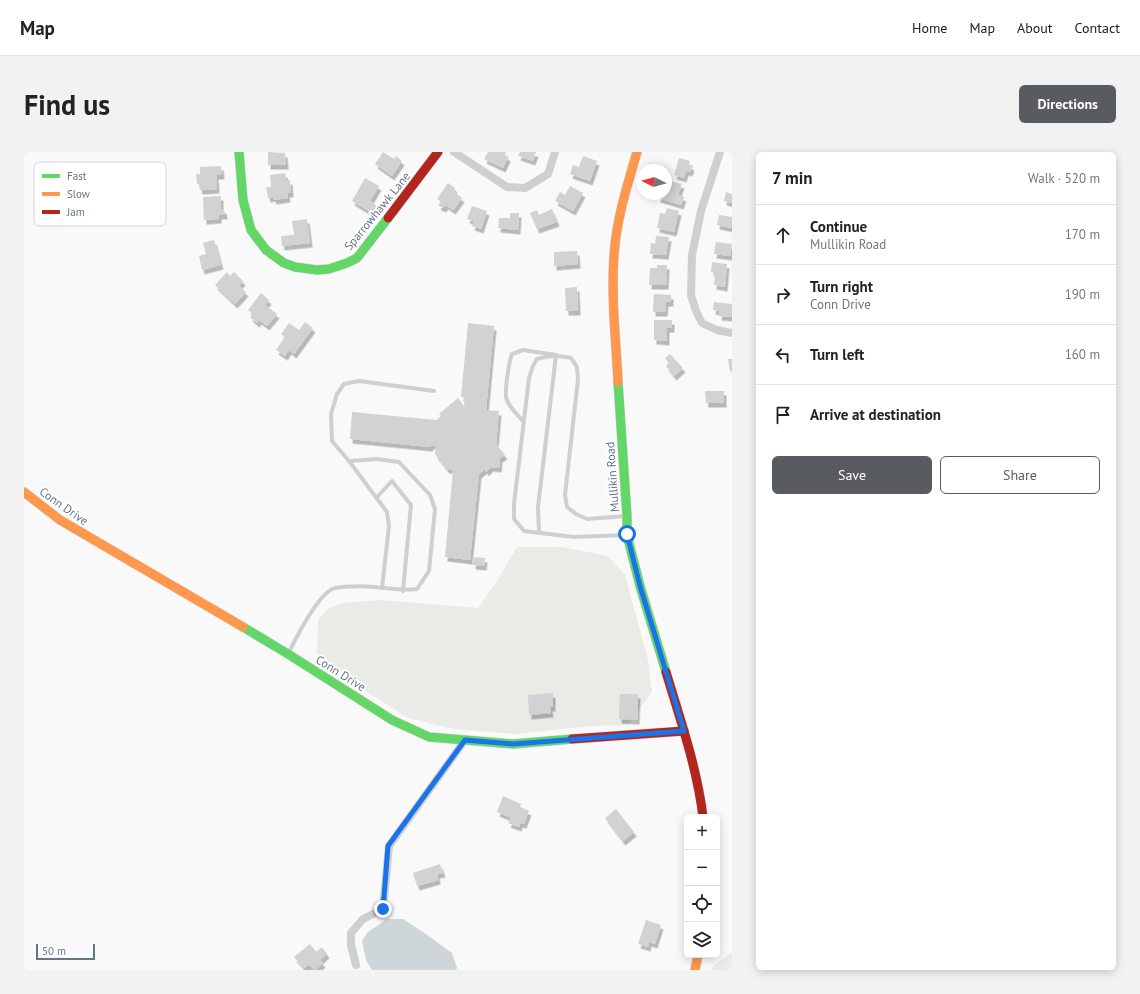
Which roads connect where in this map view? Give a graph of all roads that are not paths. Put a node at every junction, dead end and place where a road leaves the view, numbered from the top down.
1 (239, 152) edge
2 (438, 152) edge
3 (454, 152) edge
4 (555, 152) edge
5 (636, 152) edge
6 (720, 152) edge
7 (732, 333) edge
8 (556, 355) junction
9 (434, 391) dead end
10 (524, 422) junction
11 (349, 461) junction
12 (24, 492) edge
13 (376, 498) junction
14 (627, 516) junction
15 (538, 533) junction
16 (627, 534) junction
17 (382, 588) junction
18 (403, 591) junction
19 (288, 654) junction
20 (684, 731) junction
21 (465, 740) junction
22 (703, 814) edge
23 (697, 958) edge
24 (356, 965) dead end
25 (695, 970) edge

1 - 2 street, Sparrowhawk Lane
3 - 4 street
5 - 14 street, Mullikin Road
6 - 7 street
8 - 10 lane
8 - 10 lane
8 - 14 lane
8 - 15 lane
9 - 11 lane
10 - 15 lane
11 - 13 lane
11 - 18 lane
12 - 19 street, Conn Drive
13 - 17 lane
13 - 18 lane
14 - 16 street, Mullikin Road
15 - 16 lane
16 - 20 street, Mullikin Road
17 - 18 lane
17 - 19 lane
19 - 21 street, Conn Drive
20 - 21 street, Conn Drive
20 - 22 street, Mullikin Road
21 - 24 street
23 - 25 street

